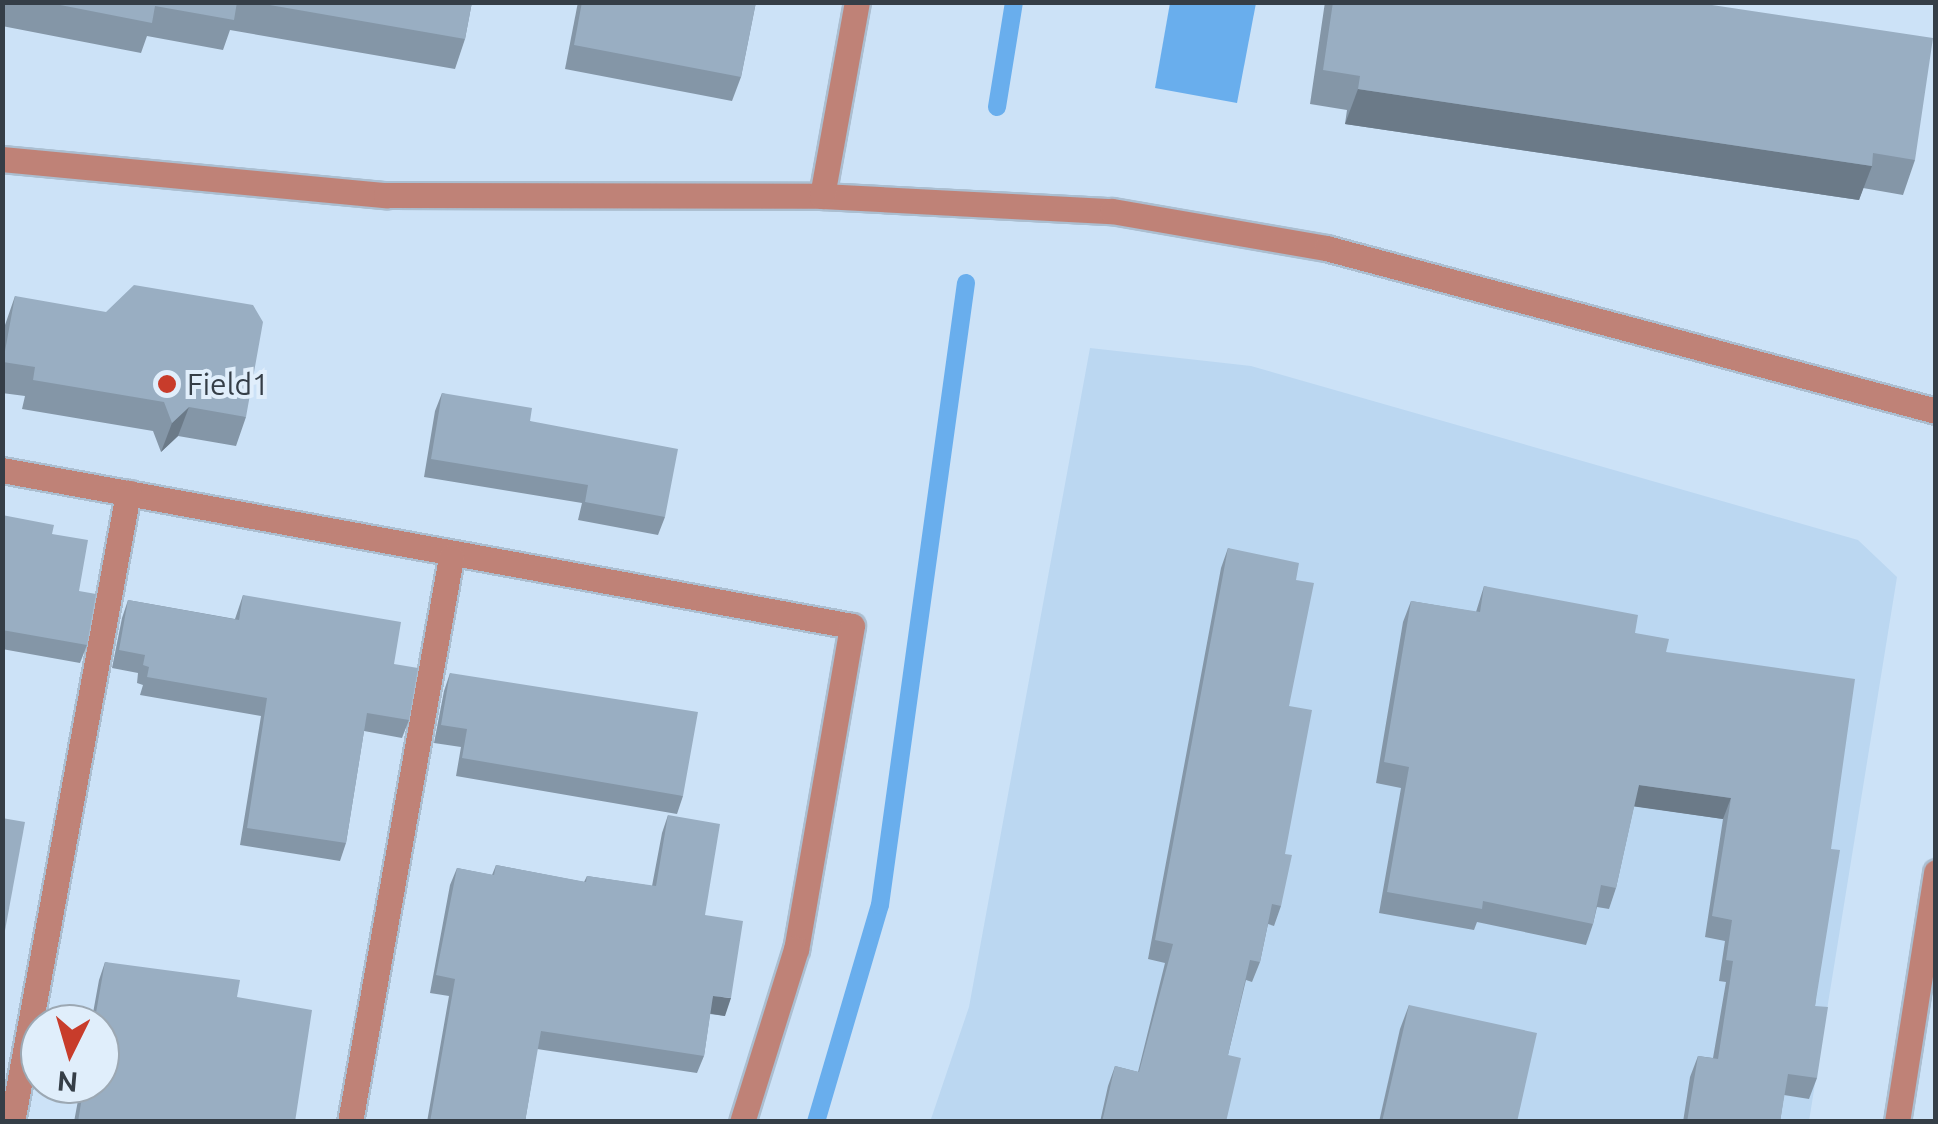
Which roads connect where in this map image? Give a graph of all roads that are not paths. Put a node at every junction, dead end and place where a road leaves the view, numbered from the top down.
1 (857, 2) edge
2 (2, 159) edge
3 (822, 196) junction
4 (1936, 411) edge
5 (2, 470) edge
6 (128, 493) junction
7 (451, 556) junction
8 (1936, 872) edge
9 (12, 1122) edge
10 (350, 1122) edge
11 (742, 1122) edge
12 (1897, 1122) edge

1 - 3 street
2 - 3 street
3 - 4 street
5 - 6 street
6 - 7 street
6 - 9 street
7 - 10 street
7 - 11 street
8 - 12 street

